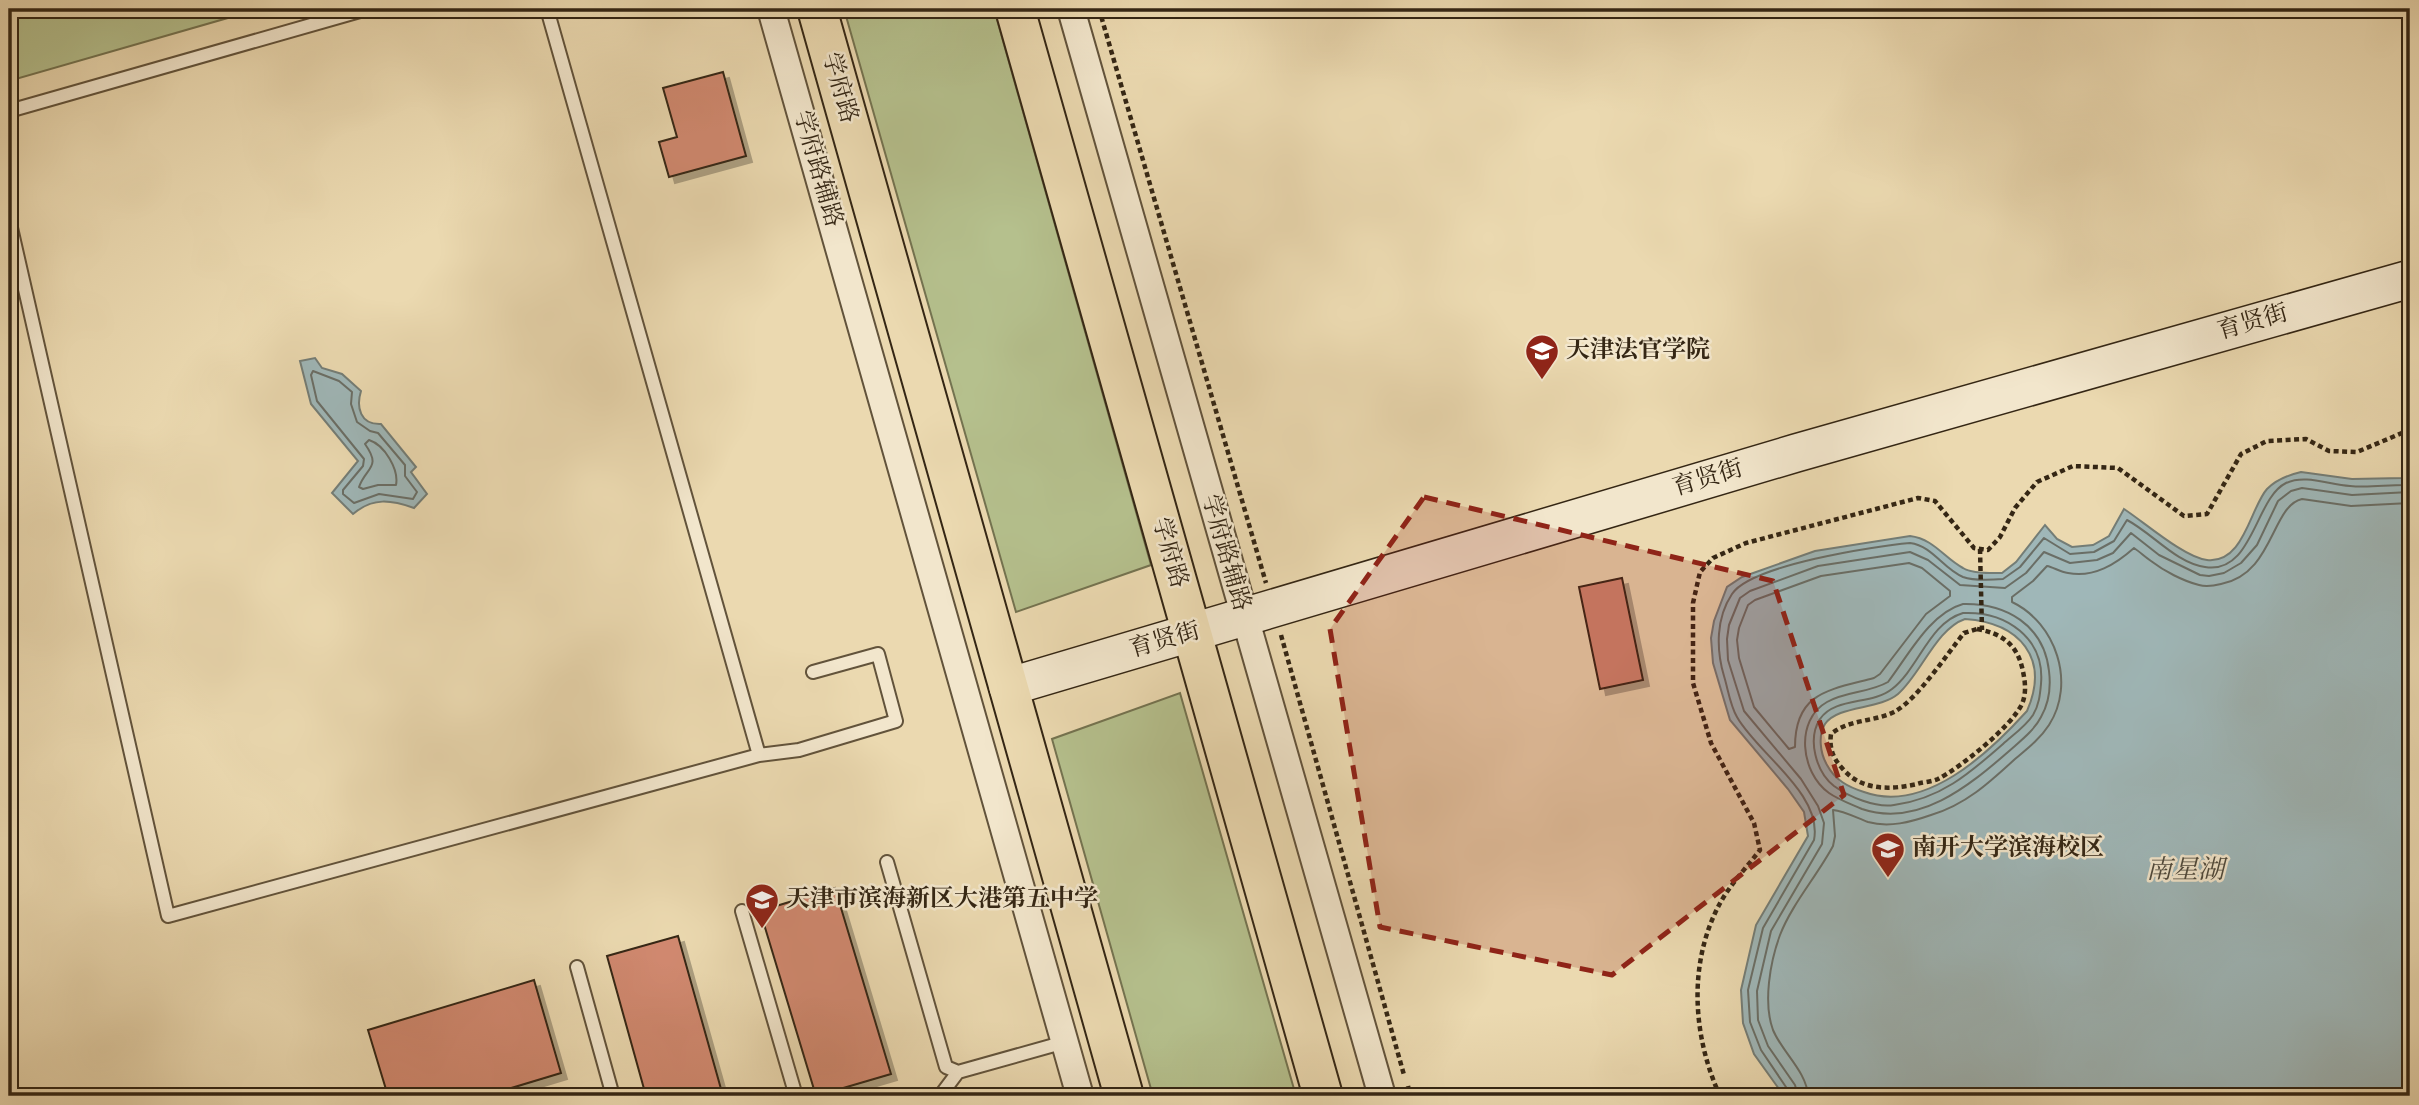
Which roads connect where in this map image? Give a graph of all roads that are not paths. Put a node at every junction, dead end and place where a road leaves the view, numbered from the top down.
1 (367, 9) edge
2 (547, 9) edge
3 (771, 9) edge
4 (817, 9) edge
5 (1015, 9) edge
6 (1071, 9) edge
7 (9, 111) edge
8 (9, 219) edge
9 (2410, 279) edge
10 (1258, 613) junction
11 (1191, 633) junction
12 (813, 672) dead end
13 (1009, 687) junction
14 (759, 755) junction
15 (887, 862) dead end
16 (742, 912) dead end
17 (577, 967) dead end
18 (1065, 1042) junction
19 (958, 1072) junction
20 (613, 1096) edge
21 (796, 1096) edge
22 (940, 1096) edge
23 (1080, 1096) edge
24 (1124, 1096) edge
25 (1323, 1096) edge
26 (1382, 1096) edge

1 - 7 lane
2 - 14 lane
3 - 18 street, 学府路辅路
4 - 13 highway, 学府路
5 - 11 highway, 学府路
6 - 10 street, 学府路辅路
8 - 14 lane
9 - 10 street, 育贤街
10 - 11 street, 育贤街
10 - 26 street, 学府路辅路
11 - 13 street, 育贤街
11 - 25 highway, 学府路
12 - 14 lane
13 - 24 highway, 学府路
15 - 19 lane
16 - 21 lane
17 - 20 lane
18 - 19 lane
18 - 23 street, 学府路辅路
19 - 22 lane

